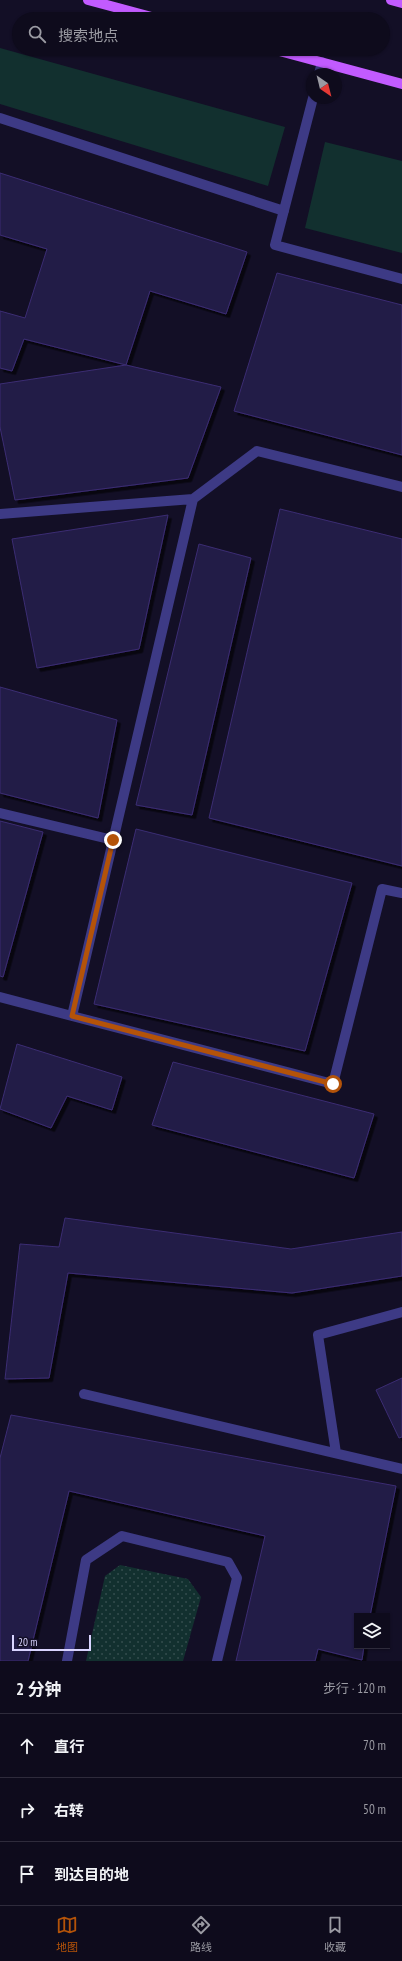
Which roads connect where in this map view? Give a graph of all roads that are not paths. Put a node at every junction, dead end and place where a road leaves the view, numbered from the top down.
1 (88, 0) edge
2 (391, 0) edge
3 (402, 3) edge
4 (133, 12) edge
5 (299, 56) edge
6 (322, 62) junction
7 (320, 68) edge
8 (402, 84) edge
9 (311, 104) edge
10 (0, 118) edge
11 (284, 211) junction
12 (402, 278) edge
13 (402, 487) edge
14 (193, 499) junction
15 (0, 514) edge
16 (0, 813) edge
17 (113, 840) junction
18 (402, 893) edge
19 (0, 997) edge
20 (72, 1016) junction
21 (402, 1312) edge
22 (84, 1394) dead end
23 (336, 1453) junction
24 (402, 1469) edge
25 (66, 1661) edge
26 (217, 1661) edge

1 - 4 main road
2 - 3 main road
5 - 6 main road
6 - 7 street
6 - 8 main road
9 - 11 street
10 - 11 street
11 - 12 street
13 - 14 street
14 - 15 street
14 - 17 street
16 - 17 street
17 - 20 street
18 - 20 street
19 - 20 street
21 - 23 street
22 - 23 street
23 - 24 street
25 - 26 street

